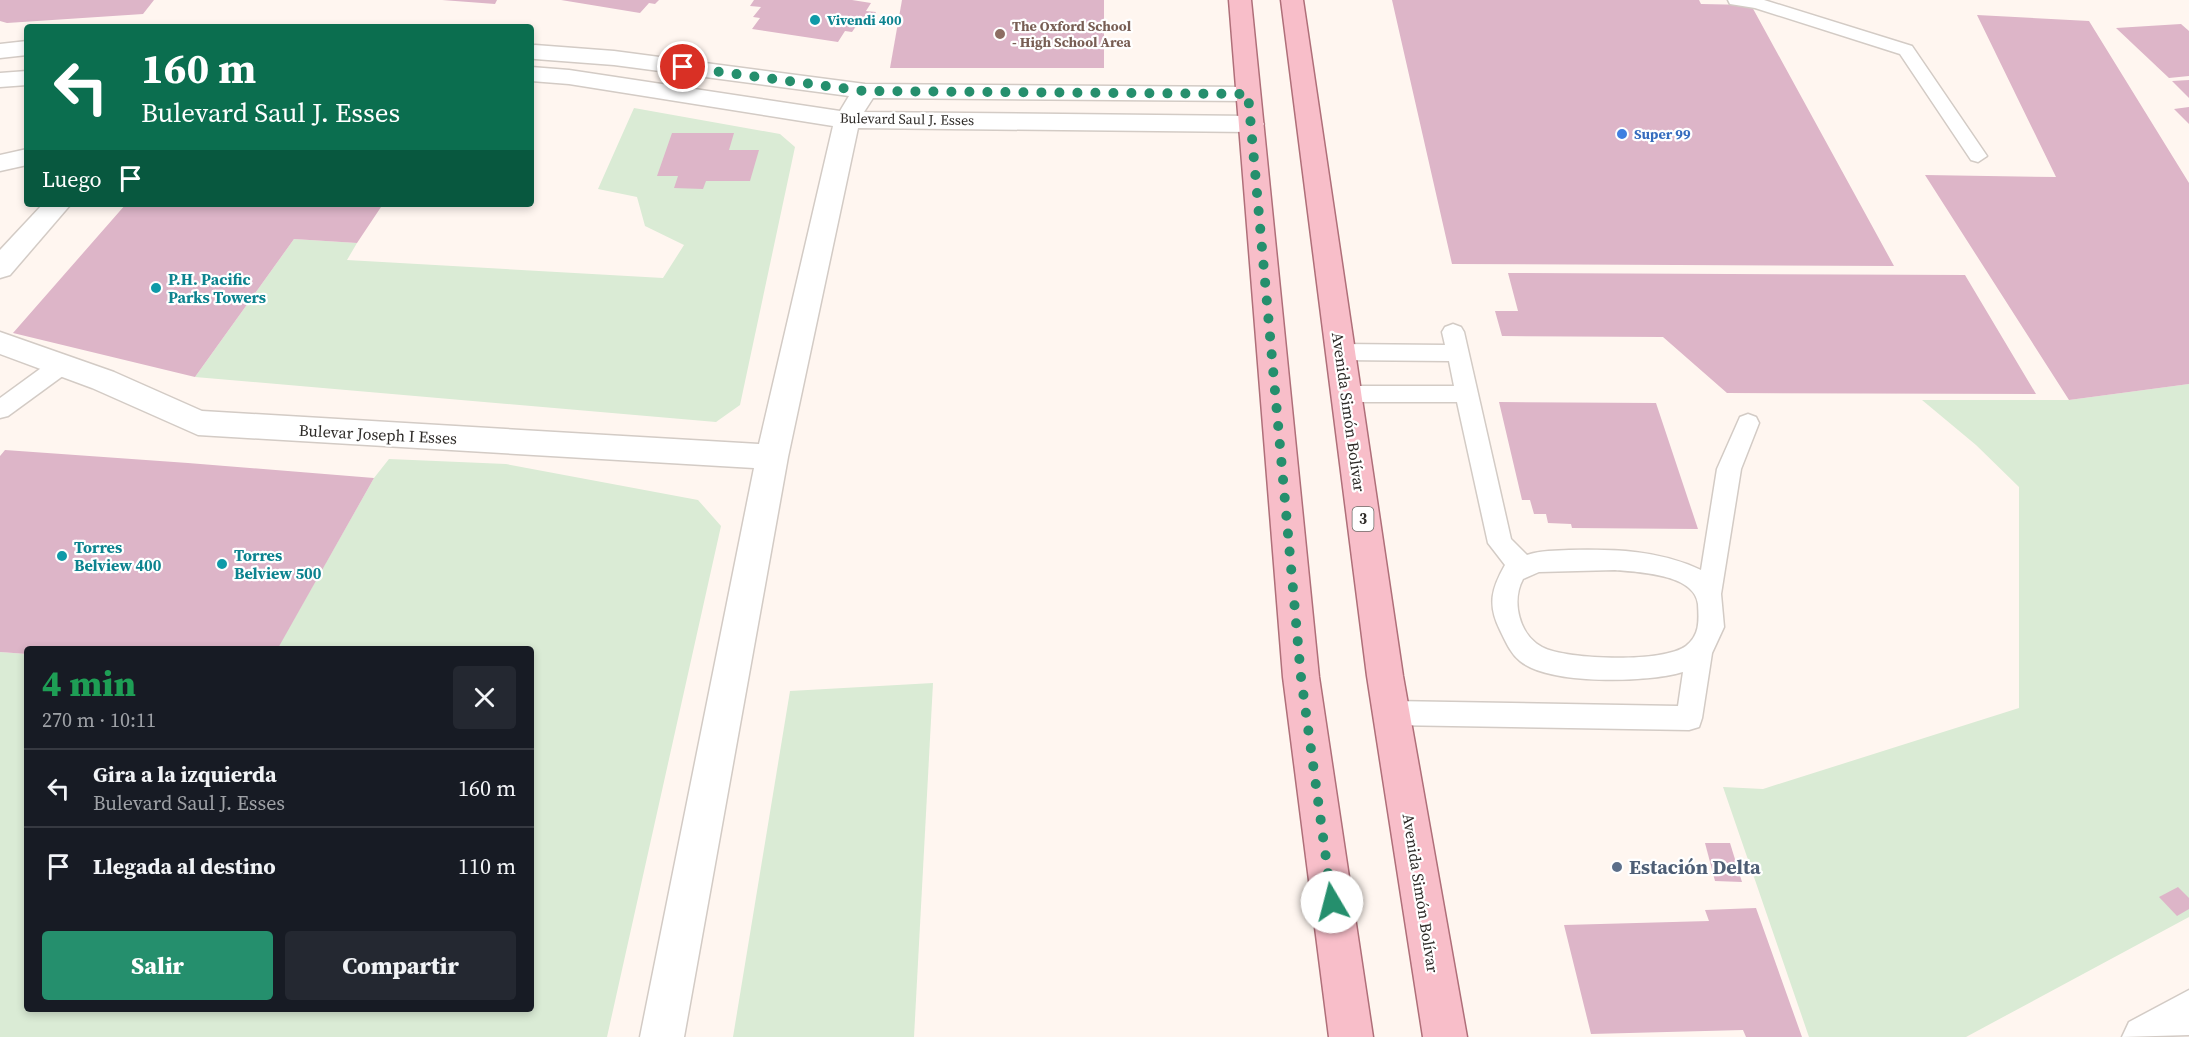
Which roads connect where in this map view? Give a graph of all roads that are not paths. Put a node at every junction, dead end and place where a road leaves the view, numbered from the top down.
1 (1240, 0) edge
2 (1292, 0) edge
3 (1736, 0) edge
4 (24, 48) edge
5 (0, 51) edge
6 (534, 52) edge
7 (534, 74) edge
8 (24, 78) edge
9 (0, 80) edge
10 (864, 91) junction
11 (1249, 109) junction
12 (847, 120) junction
13 (1978, 156) dead end
14 (24, 158) edge
15 (0, 163) edge
16 (55, 207) edge
17 (0, 268) edge
18 (0, 343) edge
19 (1340, 352) junction
20 (63, 364) junction
21 (1346, 394) junction
22 (1467, 394) junction
23 (0, 410) edge
24 (1748, 423) dead end
25 (772, 457) junction
26 (1524, 568) junction
27 (1710, 592) junction
28 (1699, 653) junction
29 (1392, 713) junction
30 (2189, 1011) edge
31 (662, 1037) edge
32 (1351, 1037) edge
33 (1445, 1037) edge
34 (2144, 1037) edge

1 - 11 main road
2 - 19 main road, Avenida Simón Bolívar / 3
3 - 13 lane
4 - 5 street
6 - 10 street, Bulevard Saul J. Esses
7 - 12 street, Bulevard Saul J. Esses
8 - 9 street
10 - 11 street, Bulevard Saul J. Esses
10 - 12 street
11 - 12 street, Bulevard Saul J. Esses
11 - 32 main road
12 - 25 street
14 - 15 street
16 - 17 street
18 - 20 street, Bulevar Joseph I Esses
19 - 21 main road, Avenida Simón Bolívar / 3
19 - 22 lane
20 - 23 lane
20 - 25 street, Bulevar Joseph I Esses
21 - 22 lane
21 - 29 main road, Avenida Simón Bolívar / 3
22 - 26 lane
24 - 27 lane
25 - 31 street
26 - 27 lane
26 - 28 lane
27 - 28 lane
28 - 29 lane
29 - 33 main road, Avenida Simón Bolívar / 3
30 - 34 street

